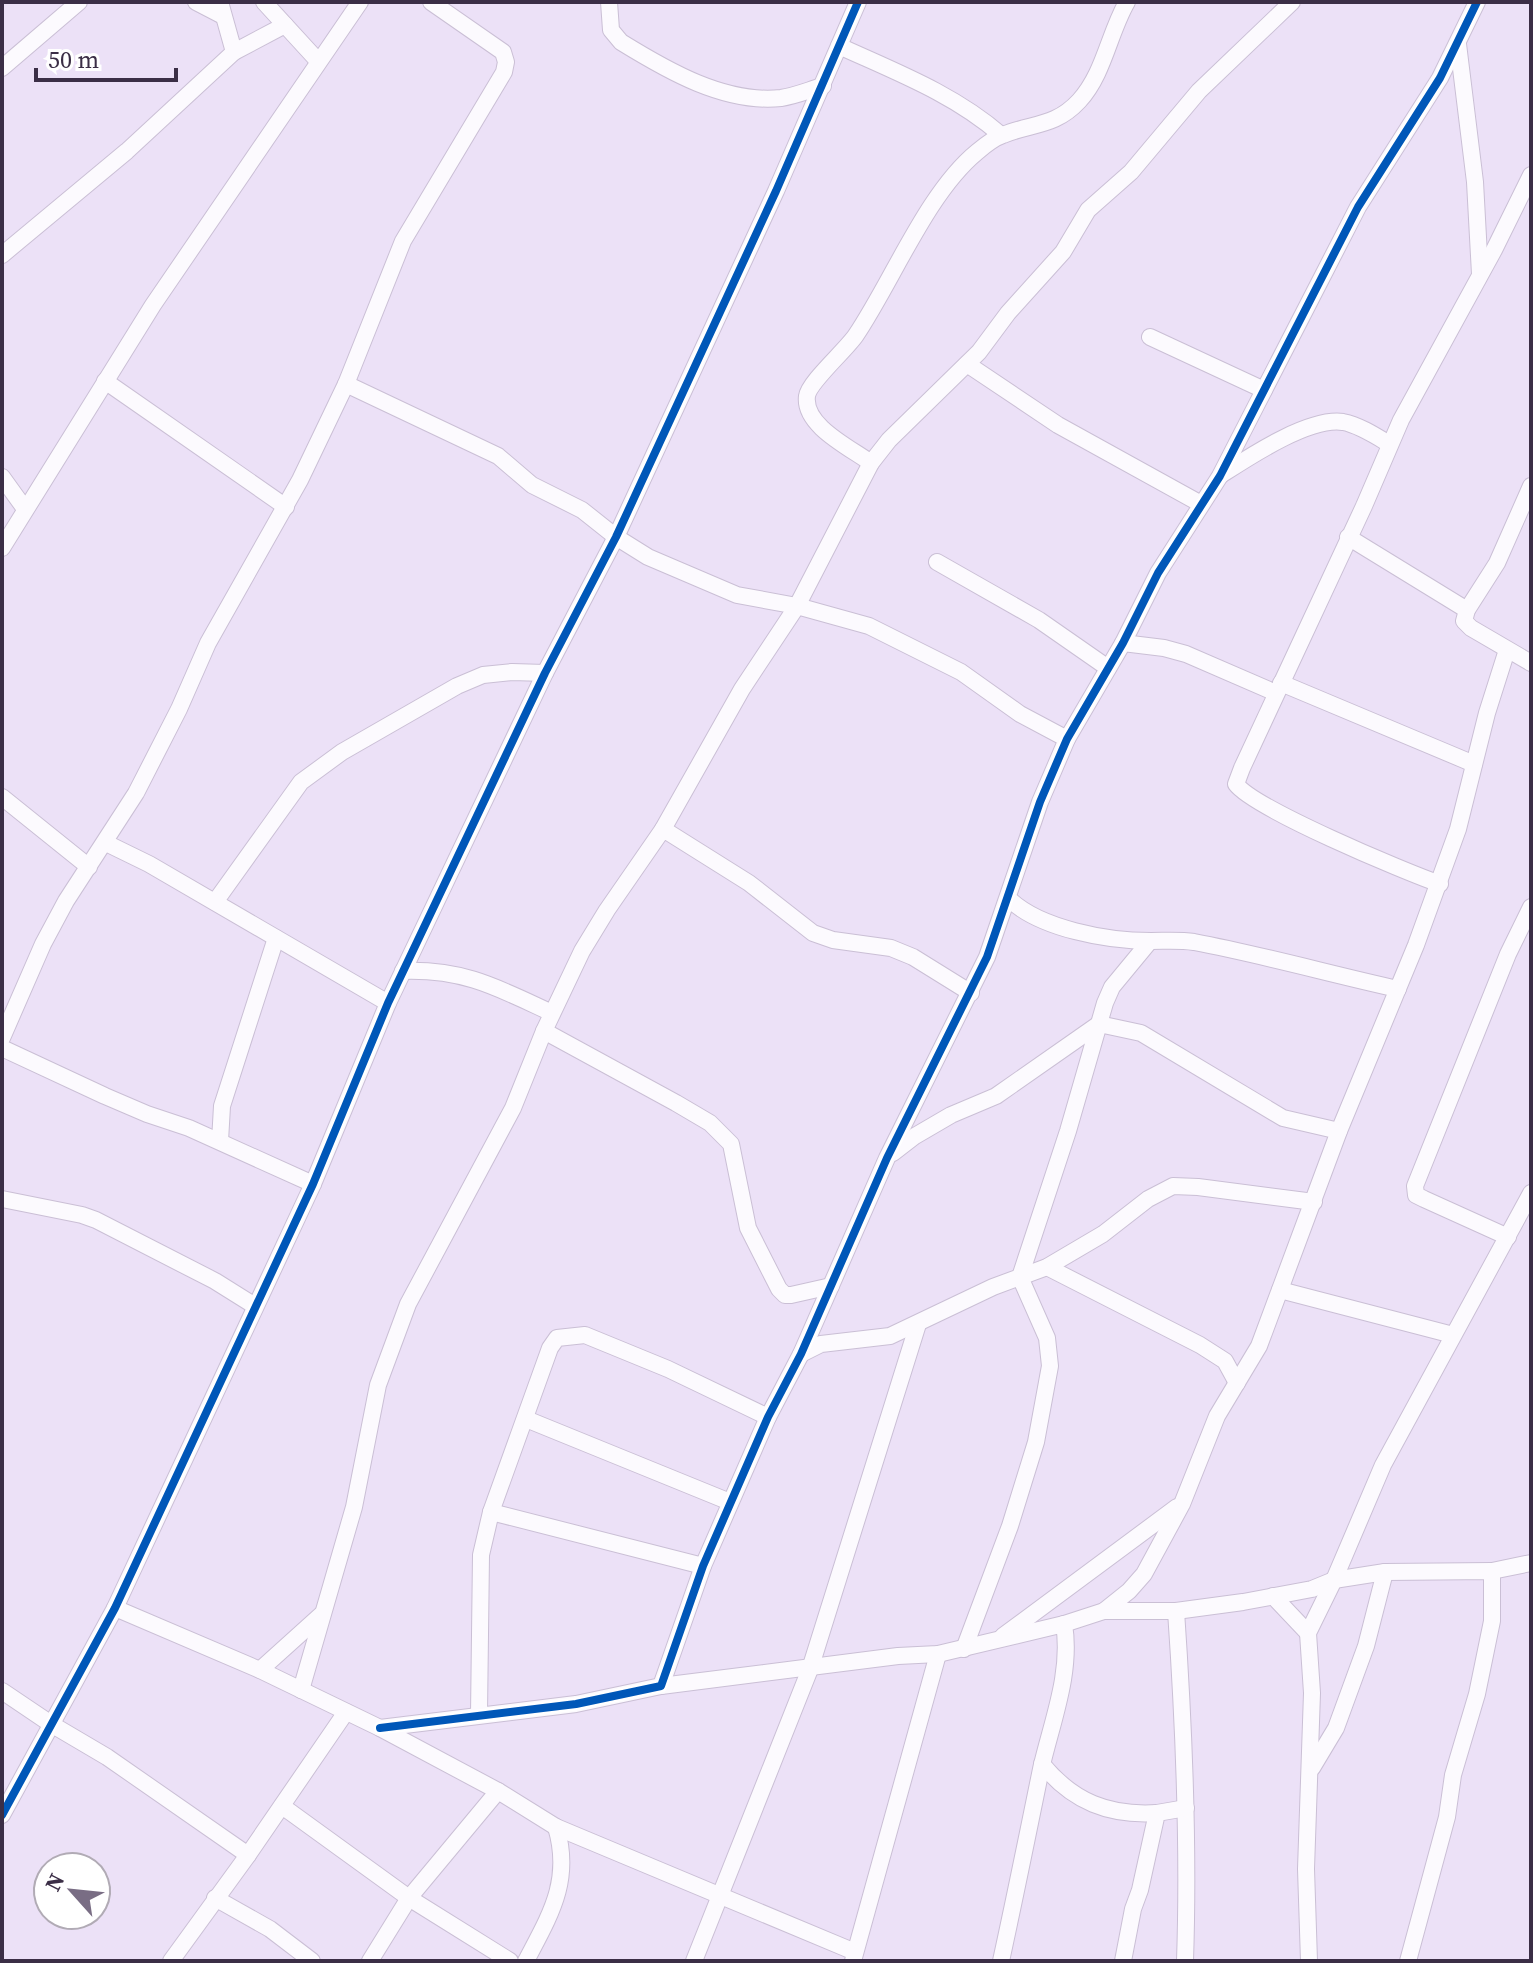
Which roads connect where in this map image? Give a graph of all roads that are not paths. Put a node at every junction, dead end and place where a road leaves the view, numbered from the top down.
1 (79, 2) edge
2 (196, 2) edge
3 (264, 2) edge
4 (360, 2) edge
5 (431, 2) edge
6 (609, 2) edge
7 (858, 2) edge
8 (1127, 2) edge
9 (1292, 2) edge
10 (1477, 2) edge
11 (222, 9) edge
12 (285, 25) junction
13 (1458, 44) junction
14 (839, 46) junction
15 (234, 52) junction
16 (318, 61) junction
17 (2, 68) edge
18 (823, 86) junction
19 (1001, 135) junction
20 (1531, 175) edge
21 (2, 255) edge
22 (1481, 276) junction
23 (1150, 337) dead end
24 (967, 364) junction
25 (105, 381) junction
26 (346, 384) junction
27 (1264, 390) junction
28 (1389, 444) junction
29 (871, 463) junction
30 (1220, 476) junction
31 (2, 477) edge
32 (1531, 486) edge
33 (1201, 504) junction
34 (286, 507) junction
35 (25, 509) junction
36 (616, 537) junction
37 (1348, 537) junction
38 (2, 548) edge
39 (937, 562) dead end
40 (797, 606) junction
41 (1467, 610) junction
42 (1123, 643) junction
43 (1507, 650) junction
44 (1531, 663) edge
45 (1108, 668) junction
46 (545, 673) junction
47 (1279, 688) junction
48 (1067, 739) junction
49 (1474, 764) junction
50 (2, 797) edge
51 (663, 829) junction
52 (106, 843) junction
53 (89, 867) junction
54 (1440, 884) junction
55 (1008, 898) junction
56 (215, 902) junction
57 (1531, 907) edge
58 (276, 938) junction
59 (1150, 941) junction
60 (403, 971) junction
61 (1398, 989) junction
62 (971, 993) junction
63 (388, 1003) junction
64 (552, 1013) junction
65 (1099, 1024) junction
66 (3, 1031) edge
67 (544, 1031) junction
68 (2, 1048) edge
69 (1339, 1131) junction
70 (220, 1141) junction
71 (887, 1158) junction
72 (313, 1184) junction
73 (1531, 1193) edge
74 (2, 1199) edge
75 (1314, 1202) junction
76 (1508, 1237) junction
77 (1047, 1267) junction
78 (1020, 1277) junction
79 (831, 1286) junction
80 (1280, 1290) junction
81 (255, 1306) junction
82 (918, 1324) junction
83 (1453, 1335) junction
84 (801, 1354) junction
85 (1237, 1383) junction
86 (768, 1417) junction
87 (526, 1419) junction
88 (730, 1502) junction
89 (1182, 1504) junction
90 (491, 1512) junction
91 (1531, 1563) edge
92 (703, 1566) junction
93 (1492, 1571) junction
94 (1385, 1572) junction
95 (1334, 1580) junction
96 (1273, 1596) junction
97 (115, 1608) junction
98 (1104, 1611) junction
99 (1176, 1611) junction
100 (321, 1615) junction
101 (1064, 1624) junction
102 (1308, 1633) junction
103 (993, 1643) junction
104 (964, 1649) junction
105 (938, 1654) junction
106 (810, 1669) junction
107 (260, 1670) junction
108 (661, 1686) junction
109 (301, 1690) junction
110 (2, 1691) edge
111 (346, 1712) junction
112 (479, 1714) junction
113 (51, 1724) junction
114 (380, 1728) junction
115 (1042, 1764) junction
116 (1310, 1770) junction
117 (498, 1791) junction
118 (282, 1806) junction
119 (1186, 1808) junction
120 (1157, 1813) junction
121 (2, 1815) edge
122 (556, 1827) junction
123 (248, 1855) junction
124 (720, 1896) junction
125 (215, 1898) junction
126 (409, 1898) junction
127 (854, 1957) edge
128 (171, 1961) edge
129 (312, 1961) edge
130 (370, 1961) edge
131 (510, 1961) edge
132 (526, 1961) edge
133 (694, 1961) edge
134 (1001, 1961) edge
135 (1123, 1961) edge
136 (1185, 1961) edge
137 (1309, 1961) edge
138 (1408, 1961) edge

1 - 17 street
2 - 11 street
3 - 12 street
4 - 16 street
5 - 26 street
6 - 18 street
7 - 14 street
8 - 19 street
9 - 24 street
10 - 13 street
11 - 15 street
12 - 15 street
12 - 16 street
13 - 22 street
13 - 27 street
14 - 18 street
14 - 19 street
15 - 21 street
16 - 25 street
18 - 36 street
19 - 29 street
20 - 22 street
22 - 28 street
23 - 27 street
24 - 29 street
24 - 33 street
25 - 34 street
25 - 35 street
26 - 34 street
26 - 36 street
27 - 30 street
28 - 30 street
28 - 37 street
29 - 40 street
30 - 33 street
31 - 35 street
32 - 41 street
33 - 42 street
34 - 52 street
35 - 38 street
36 - 40 street
36 - 46 street
37 - 41 street
37 - 47 street
39 - 45 street
40 - 48 street
40 - 51 street
41 - 43 street
42 - 45 street
42 - 47 street
43 - 44 street
43 - 49 street
45 - 48 street
46 - 56 street
46 - 60 street
47 - 49 street
47 - 54 street
48 - 55 street
49 - 54 street
50 - 53 street
51 - 62 street
51 - 64 street
52 - 53 street
52 - 56 street
53 - 66 street
54 - 61 street
55 - 59 street
55 - 62 street
56 - 58 street
57 - 76 street
58 - 63 street
58 - 70 street
59 - 61 street
59 - 65 street
60 - 63 street
60 - 64 street
61 - 69 street
62 - 71 street
63 - 72 street
64 - 67 street
65 - 69 street
65 - 71 street
65 - 78 street
67 - 79 street
67 - 100 street
68 - 70 street
69 - 75 street
70 - 72 street
71 - 79 street
72 - 81 street
73 - 76 street
74 - 81 street
75 - 77 street
75 - 80 street
76 - 83 street
77 - 78 street
77 - 85 street
78 - 82 street
78 - 104 street
79 - 84 street
80 - 83 street
80 - 85 street
81 - 97 street
82 - 84 street
82 - 106 street
83 - 95 street
84 - 86 street
85 - 89 street
86 - 87 street
86 - 88 street
87 - 88 street
87 - 90 street
88 - 92 street
89 - 98 street
89 - 103 street
90 - 92 street
90 - 112 street
91 - 93 street
92 - 108 street
93 - 94 street
93 - 138 street
94 - 95 street
94 - 116 street
95 - 96 street
95 - 102 street
96 - 99 street
96 - 102 street
97 - 107 street
97 - 113 street
98 - 99 street
98 - 101 street
99 - 119 street
100 - 107 street
100 - 109 street
101 - 103 street
101 - 115 street
102 - 116 street
103 - 104 street
104 - 105 street
105 - 106 street
105 - 127 street
106 - 108 street
106 - 124 street
107 - 109 street
108 - 112 street
109 - 111 street
110 - 113 street
111 - 114 street
111 - 118 street
112 - 114 street
113 - 121 street
113 - 123 street
114 - 117 street
115 - 120 street
115 - 134 street
116 - 137 street
117 - 122 street
117 - 126 street
118 - 123 street
118 - 126 street
119 - 120 street
119 - 136 street
120 - 135 street
122 - 124 street
122 - 132 street
123 - 125 street
124 - 127 street
124 - 133 street
125 - 128 street
125 - 129 street
126 - 130 street
126 - 131 street

